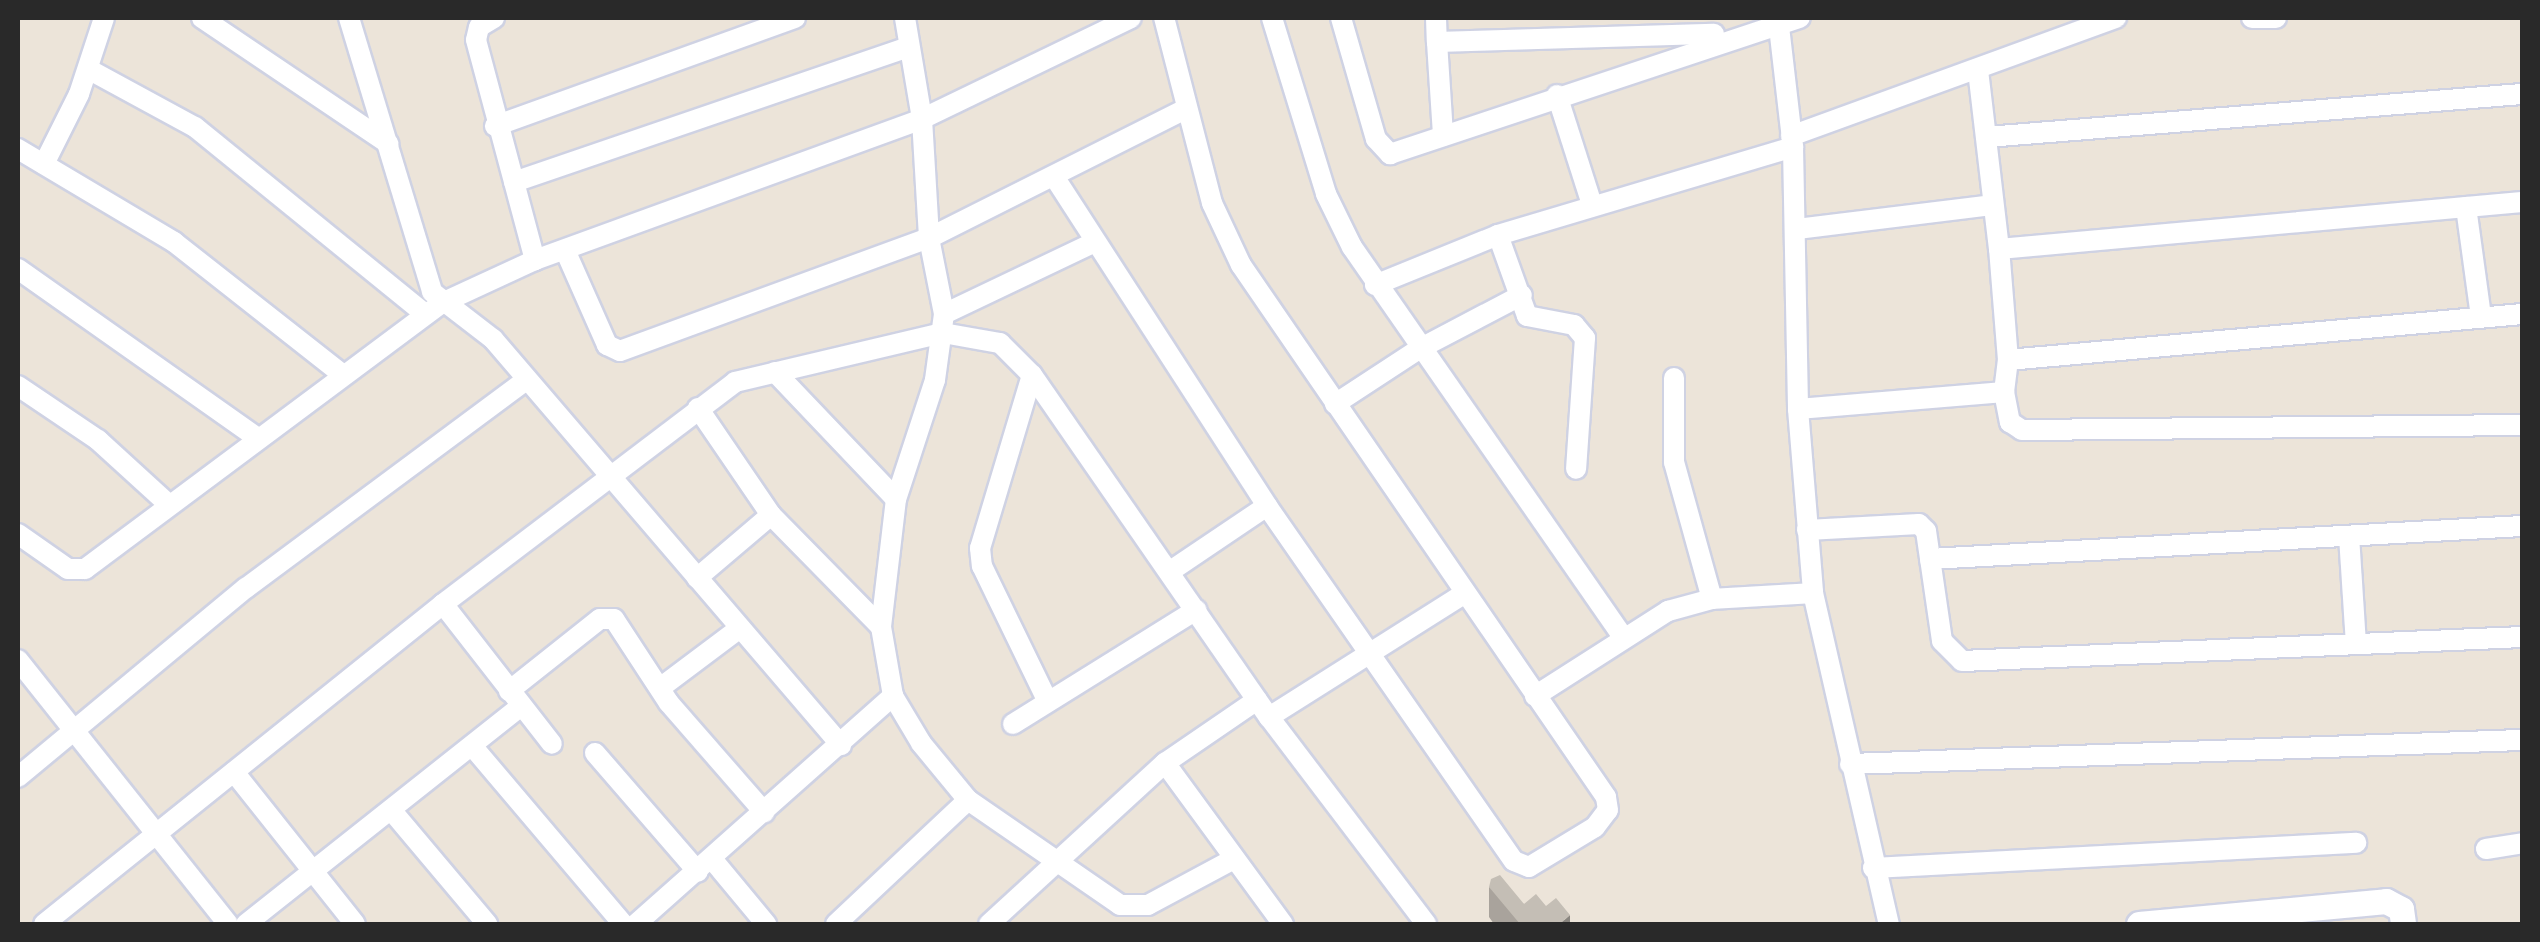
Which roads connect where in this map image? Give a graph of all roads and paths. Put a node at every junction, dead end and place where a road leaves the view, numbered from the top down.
1 (104, 18) edge
2 (202, 18) edge
3 (349, 18) edge
4 (494, 18) edge
5 (795, 18) edge
6 (905, 18) edge
7 (1131, 18) edge
8 (1164, 18) edge
9 (1272, 18) edge
10 (1341, 18) edge
11 (1436, 18) edge
12 (2116, 18) edge
13 (2252, 18) edge
14 (2276, 18) edge
15 (1786, 20) edge
16 (1736, 34) junction
17 (1437, 42) junction
18 (909, 47) junction
19 (88, 69) junction
20 (1978, 70) junction
21 (2522, 94) edge
22 (1557, 95) junction
23 (1186, 109) junction
24 (922, 119) junction
25 (496, 126) junction
26 (1442, 136) junction
27 (1987, 137) junction
28 (1792, 142) junction
29 (389, 144) junction
30 (18, 149) edge
31 (44, 164) junction
32 (1055, 178) junction
33 (514, 182) junction
34 (2522, 202) edge
35 (1592, 205) junction
36 (1992, 205) junction
37 (2466, 206) junction
38 (1797, 229) junction
39 (1498, 235) junction
40 (929, 238) junction
41 (1093, 244) junction
42 (1999, 249) junction
43 (565, 250) junction
44 (535, 260) junction
45 (18, 268) edge
46 (1375, 285) junction
47 (1522, 295) junction
48 (433, 308) junction
49 (2522, 314) edge
50 (2481, 317) junction
51 (944, 323) junction
52 (1420, 348) junction
53 (2008, 360) junction
54 (775, 372) junction
55 (344, 374) junction
56 (1032, 375) junction
57 (1674, 378) dead end
58 (526, 380) junction
59 (18, 386) edge
60 (2004, 392) junction
61 (1335, 404) junction
62 (698, 408) junction
63 (1798, 409) junction
64 (2522, 425) edge
65 (258, 438) junction
66 (1576, 469) dead end
67 (606, 477) junction
68 (896, 499) junction
69 (167, 504) junction
70 (1267, 506) junction
71 (771, 515) junction
72 (2522, 526) edge
73 (1807, 530) junction
74 (2349, 536) junction
75 (20, 540) edge
76 (1930, 560) junction
77 (1169, 572) junction
78 (698, 578) junction
79 (1464, 593) junction
80 (1813, 593) junction
81 (1712, 600) junction
82 (443, 604) junction
83 (1196, 610) junction
84 (881, 627) junction
85 (740, 628) junction
86 (1623, 637) junction
87 (2522, 637) edge
88 (2356, 644) junction
89 (1370, 652) junction
90 (18, 660) edge
91 (660, 688) junction
92 (894, 696) junction
93 (1535, 696) junction
94 (515, 698) junction
95 (1048, 702) junction
96 (1263, 708) junction
97 (1013, 724) dead end
98 (74, 730) junction
99 (2522, 740) edge
100 (552, 744) dead end
101 (841, 745) junction
102 (472, 747) junction
103 (594, 753) dead end
104 (1165, 763) junction
105 (1850, 764) junction
106 (234, 772) junction
107 (18, 777) edge
108 (968, 800) junction
109 (392, 811) junction
110 (764, 812) junction
111 (155, 835) junction
112 (2356, 843) dead end
113 (2522, 843) edge
114 (2486, 849) dead end
115 (1232, 860) junction
116 (1058, 864) junction
117 (705, 866) junction
118 (1872, 868) junction
119 (313, 872) junction
120 (44, 924) edge
121 (228, 924) edge
122 (246, 924) edge
123 (355, 924) edge
124 (487, 924) edge
125 (623, 924) edge
126 (636, 924) edge
127 (766, 924) edge
128 (836, 924) edge
129 (988, 924) edge
130 (1283, 924) edge
131 (1426, 924) edge
132 (1889, 924) edge
133 (2139, 924) edge
134 (2404, 924) edge

1 - 19 street
2 - 29 street
3 - 29 street
4 - 25 street
5 - 25 street
6 - 18 street
7 - 24 street
8 - 23 street
9 - 46 street
10 - 26 street
11 - 17 street
12 - 20 street
13 - 14 street
15 - 16 street
15 - 28 street
16 - 17 street
16 - 22 street
17 - 26 street
18 - 24 street
18 - 33 street
19 - 31 street
19 - 48 street
20 - 27 street
20 - 28 street
21 - 27 street
22 - 26 street
22 - 35 street
23 - 32 street
23 - 61 street
24 - 40 street
24 - 43 street
25 - 33 street
27 - 36 street
28 - 35 street
28 - 38 street
29 - 48 street
30 - 31 street
31 - 55 street
32 - 40 street
32 - 41 street
33 - 44 street
34 - 37 street
35 - 39 street
36 - 38 street
36 - 42 street
37 - 42 street
37 - 50 street
38 - 63 street
39 - 46 street
39 - 47 street
40 - 43 street
40 - 51 street
41 - 51 street
41 - 70 street
42 - 53 street
43 - 44 street
44 - 48 street
45 - 65 street
46 - 52 street
47 - 52 street
47 - 66 street
48 - 55 street
48 - 58 street
49 - 50 street
50 - 53 street
51 - 54 street
51 - 56 street
51 - 68 street
52 - 61 street
52 - 86 street
53 - 60 street
54 - 62 street
54 - 68 street
55 - 65 street
56 - 77 street
56 - 95 street
57 - 81 street
58 - 67 street
58 - 98 street
59 - 69 street
60 - 63 street
60 - 64 street
61 - 79 street
62 - 67 street
62 - 71 street
63 - 73 street
65 - 69 street
67 - 78 street
67 - 82 street
68 - 84 street
69 - 75 street
70 - 77 street
70 - 89 street
71 - 78 street
71 - 84 street
72 - 74 street
73 - 76 street
73 - 80 street
74 - 76 street
74 - 88 street
76 - 88 street
77 - 83 street
78 - 85 street
79 - 89 street
79 - 93 street
80 - 81 street
80 - 105 street
81 - 86 street
82 - 94 street
82 - 106 street
83 - 95 street
83 - 96 street
84 - 92 street
85 - 91 street
85 - 101 street
86 - 93 street
87 - 88 street
89 - 93 street
89 - 96 street
90 - 98 street
91 - 94 street
91 - 110 street
92 - 101 street
92 - 108 street
94 - 100 street
94 - 102 street
95 - 97 street
96 - 104 street
96 - 131 street
98 - 107 street
98 - 111 street
99 - 105 street
101 - 110 street
102 - 109 street
102 - 125 street
103 - 117 street
104 - 115 street
104 - 116 street
105 - 118 street
106 - 111 street
106 - 119 street
108 - 116 street
108 - 128 street
109 - 119 street
109 - 124 street
110 - 117 street
111 - 120 street
111 - 121 street
112 - 118 street
113 - 114 street
115 - 116 street
115 - 130 street
116 - 129 street
117 - 126 street
117 - 127 street
118 - 132 street
119 - 122 street
119 - 123 street
133 - 134 street

